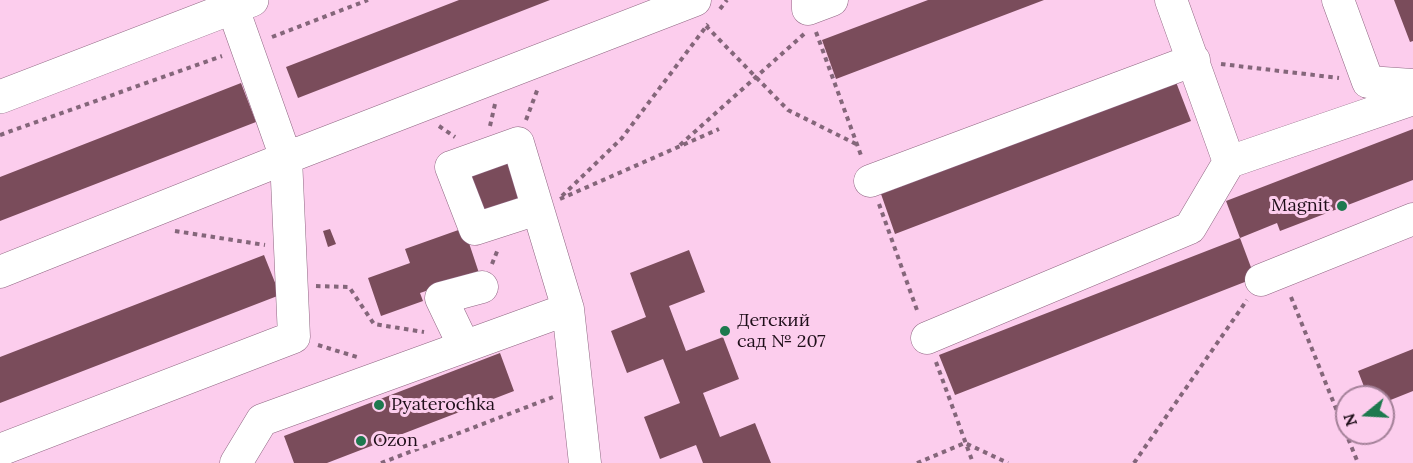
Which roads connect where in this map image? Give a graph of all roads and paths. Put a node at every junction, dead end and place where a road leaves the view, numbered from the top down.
1 (368, 0) edge
2 (727, 0) edge
3 (1171, 0) edge
4 (1338, 0) edge
5 (238, 2) edge
6 (815, 9) edge
7 (696, 10) edge
8 (247, 47) junction
9 (550, 56) junction
10 (1194, 60) junction
11 (503, 74) junction
12 (757, 76) junction
13 (1368, 82) junction
14 (1413, 85) edge
15 (0, 97) edge
16 (1413, 99) edge
17 (414, 108) junction
18 (719, 129) dead end
19 (0, 135) edge
20 (518, 143) junction
21 (857, 144) junction
22 (677, 147) junction
23 (483, 156) junction
24 (285, 158) junction
25 (1230, 162) junction
26 (870, 181) junction
27 (537, 209) junction
28 (1413, 219) edge
29 (168, 230) dead end
30 (290, 249) junction
31 (0, 272) edge
32 (1271, 276) junction
33 (292, 285) junction
34 (482, 287) dead end
35 (568, 309) junction
36 (426, 332) dead end
37 (294, 337) junction
38 (927, 338) junction
39 (464, 346) junction
40 (399, 370) junction
41 (576, 388) junction
42 (965, 443) junction
43 (0, 450) edge
44 (236, 463) edge
45 (381, 463) edge
46 (585, 463) edge
47 (917, 463) edge
48 (973, 463) edge
49 (1008, 463) edge
50 (1134, 463) edge
51 (1358, 463) edge

1 - 8 path
2 - 7 path
3 - 10 lane
4 - 13 lane
5 - 8 lane
5 - 15 main road
6 - 12 path
6 - 21 path
7 - 9 lane
7 - 12 path
7 - 22 path
8 - 19 path
8 - 24 lane
9 - 11 lane
9 - 20 path
10 - 13 path
10 - 25 lane
10 - 26 lane
11 - 17 lane
11 - 23 path
12 - 21 path
12 - 22 path
13 - 14 lane
16 - 25 lane
17 - 23 path
17 - 24 lane
18 - 22 path
20 - 23 lane
20 - 27 lane
21 - 26 path
23 - 27 lane
24 - 30 lane
24 - 31 lane
25 - 38 lane
26 - 38 path
27 - 35 lane
28 - 32 lane
29 - 30 path
30 - 33 lane
32 - 50 path
32 - 51 path
33 - 36 path
33 - 37 lane
34 - 39 lane
35 - 39 lane
35 - 41 lane
37 - 40 path
37 - 43 lane
38 - 42 path
39 - 40 lane
40 - 44 lane
41 - 45 path
41 - 46 lane
42 - 47 path
42 - 48 path
42 - 49 path

